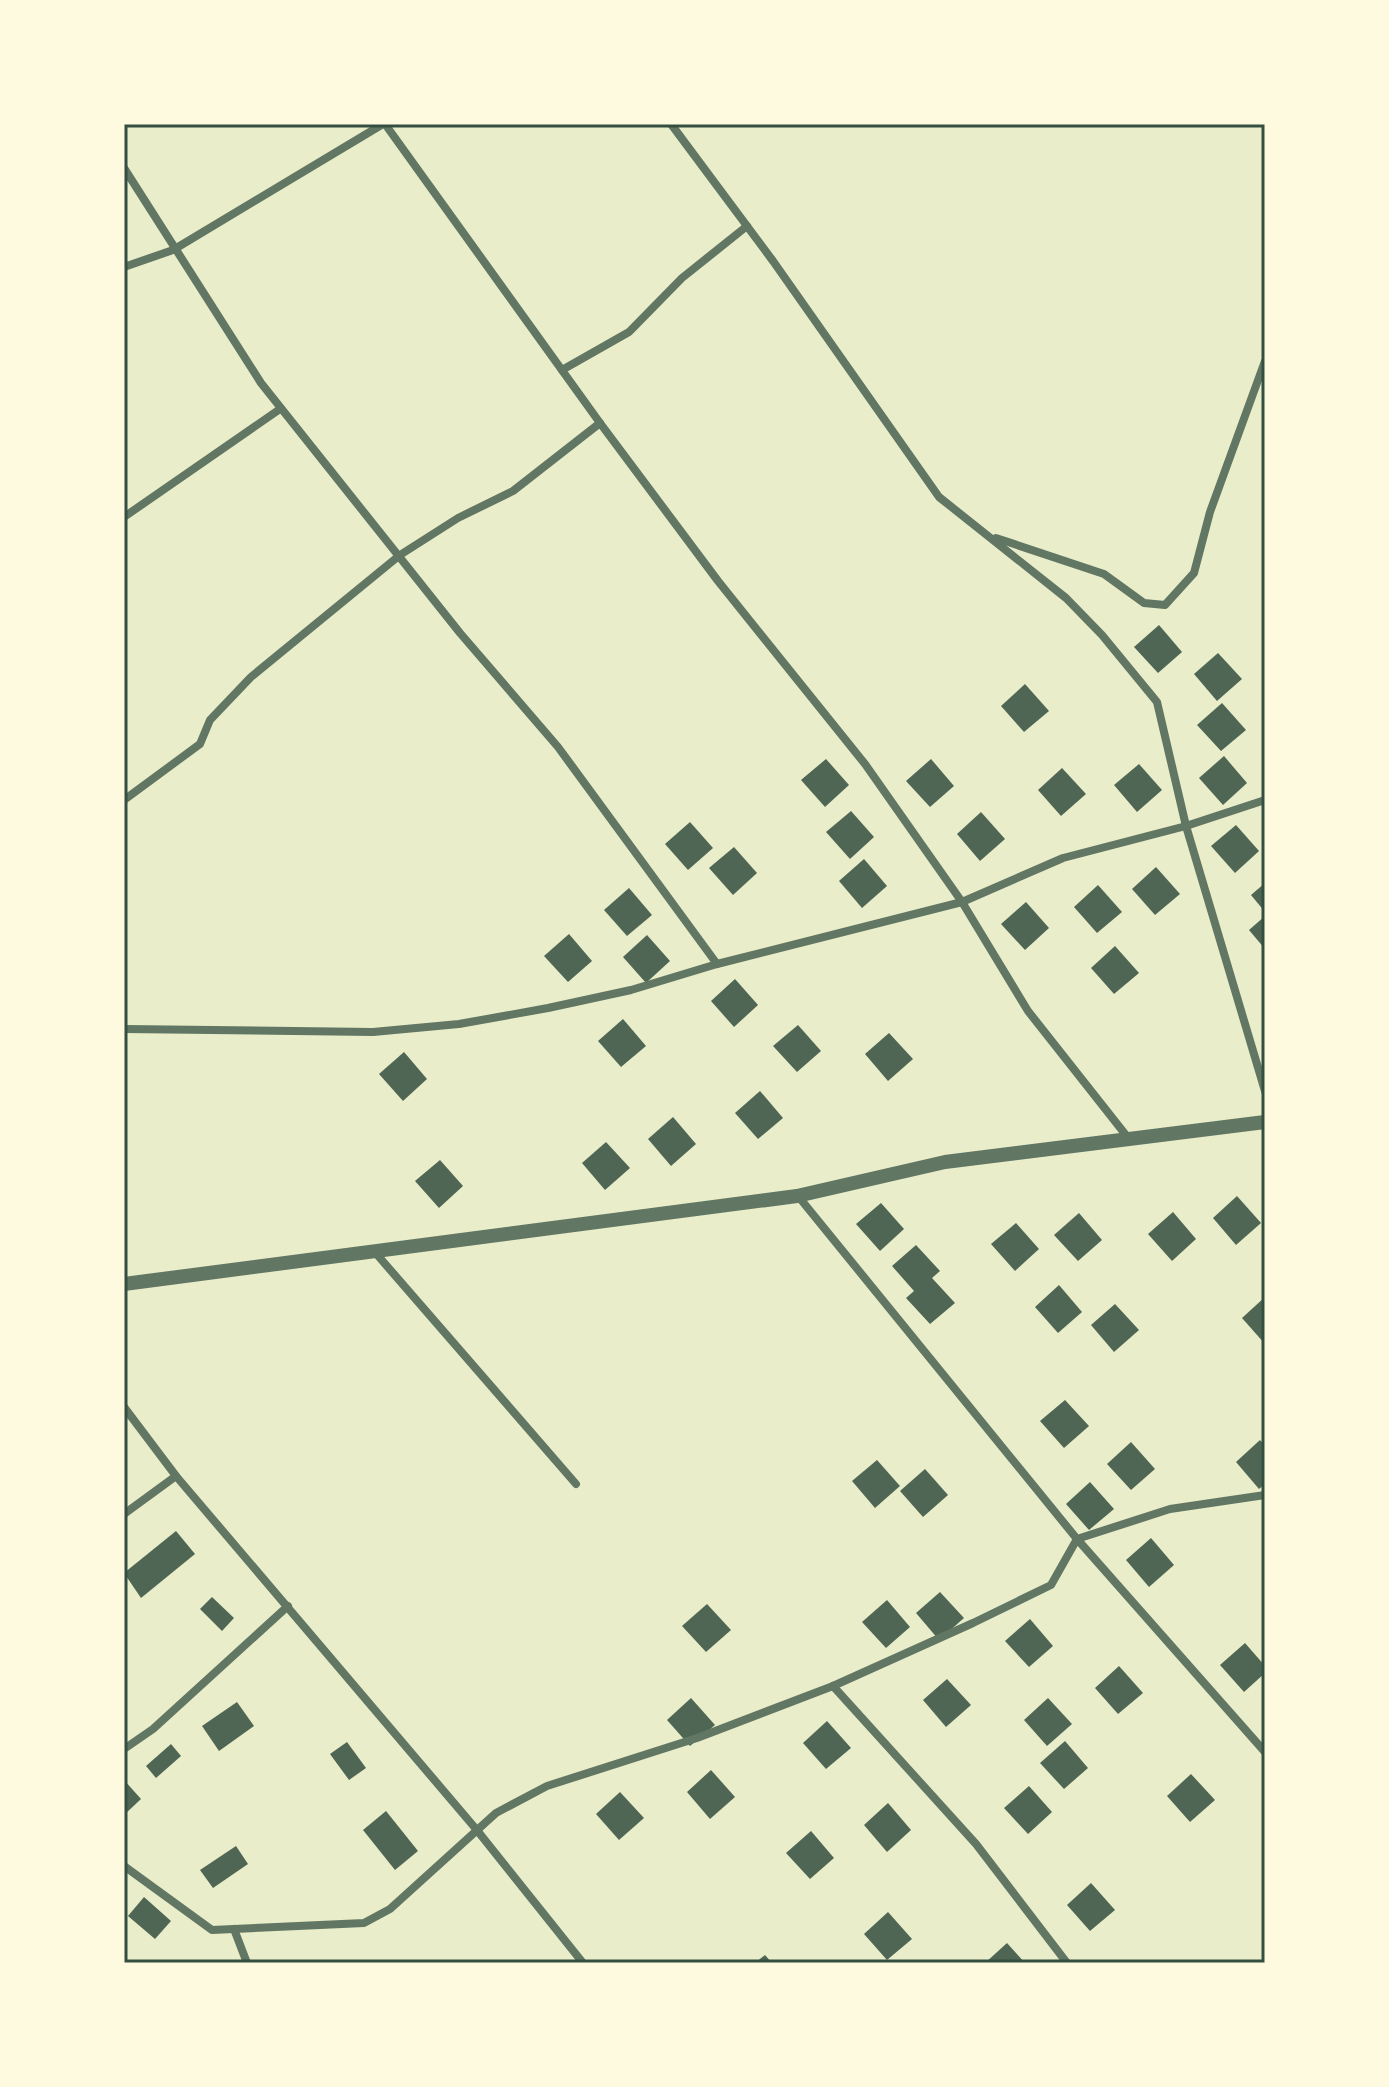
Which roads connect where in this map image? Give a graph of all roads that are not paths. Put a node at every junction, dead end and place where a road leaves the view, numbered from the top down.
1 (384, 124) edge
2 (671, 124) edge
3 (124, 168) edge
4 (747, 226) junction
5 (173, 250) junction
6 (124, 267) edge
7 (1265, 361) edge
8 (562, 370) junction
9 (280, 409) junction
10 (600, 423) junction
11 (124, 517) edge
12 (987, 535) junction
13 (400, 555) junction
14 (124, 800) edge
15 (1265, 800) edge
16 (1186, 826) junction
17 (962, 902) junction
18 (717, 964) junction
19 (124, 1029) edge
20 (1265, 1091) edge
21 (1265, 1122) edge
22 (1129, 1139) junction
23 (797, 1196) junction
24 (373, 1250) junction
25 (124, 1284) edge
26 (124, 1407) edge
27 (176, 1476) junction
28 (576, 1484) dead end
29 (1265, 1495) edge
30 (124, 1514) edge
31 (1077, 1539) junction
32 (288, 1606) junction
33 (833, 1686) junction
34 (124, 1749) edge
35 (1265, 1752) edge
36 (476, 1829) junction
37 (124, 1866) edge
38 (234, 1929) junction
39 (247, 1963) edge
40 (583, 1963) edge
41 (1067, 1963) edge

1 - 5 street
1 - 8 street
2 - 4 street
3 - 5 street
4 - 8 street
4 - 12 street
5 - 6 street
5 - 9 street
7 - 12 street
8 - 10 street
9 - 11 street
9 - 13 street
10 - 13 street
10 - 17 street
12 - 16 street
13 - 14 street
13 - 18 street
15 - 16 street
16 - 17 street
16 - 20 street
17 - 18 street
17 - 22 street
18 - 19 street
21 - 22 street
22 - 23 street
23 - 24 street
23 - 31 street
24 - 25 street
24 - 28 street
26 - 27 street
27 - 30 street
27 - 32 street
29 - 31 street
31 - 33 street
31 - 35 street
32 - 34 street
32 - 36 street
33 - 36 street
33 - 41 street
36 - 38 street
36 - 40 street
37 - 38 street
38 - 39 street

